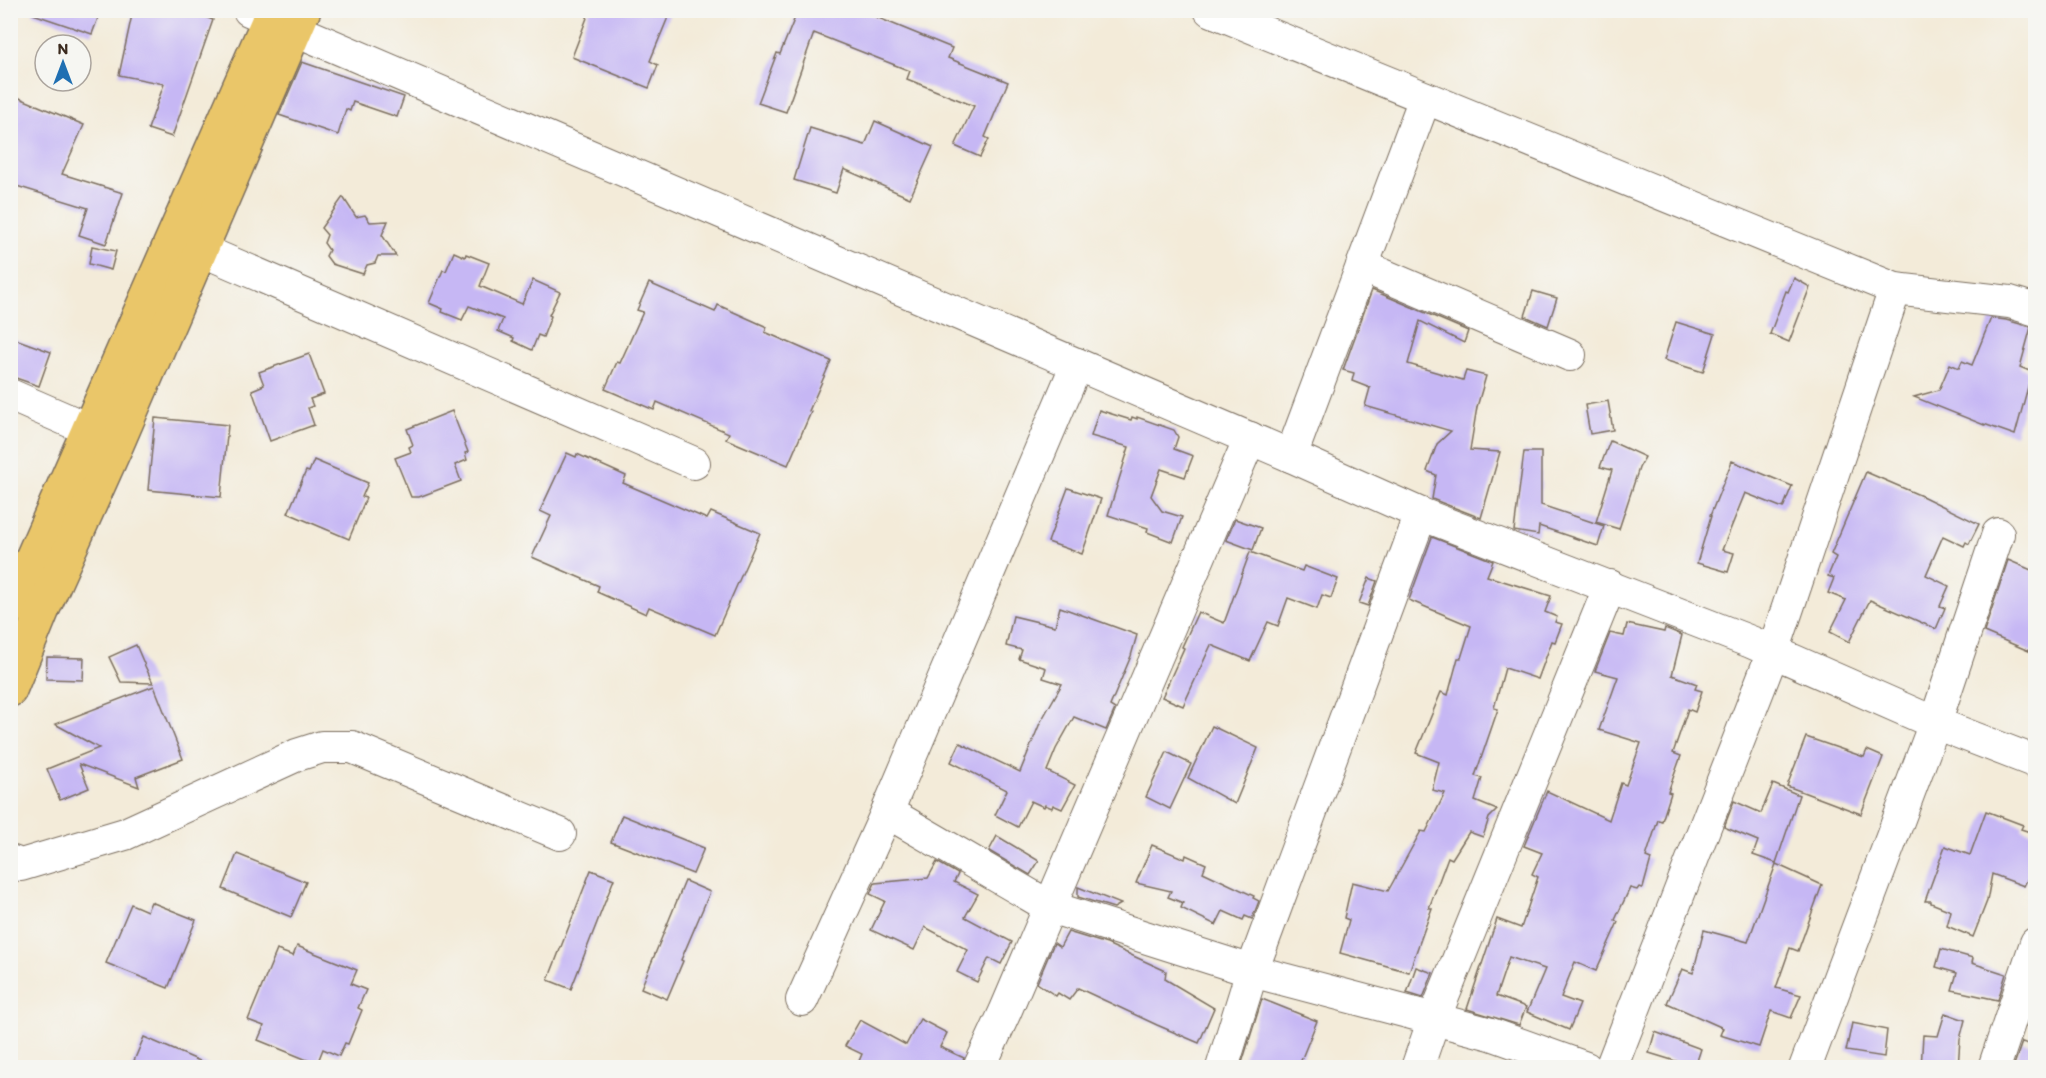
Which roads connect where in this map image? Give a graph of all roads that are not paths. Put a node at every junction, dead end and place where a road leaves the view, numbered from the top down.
1 (1210, 10) edge
2 (278, 17) edge
3 (1425, 98) junction
4 (201, 250) junction
5 (1362, 266) junction
6 (1895, 289) junction
7 (2036, 310) edge
8 (1570, 355) dead end
9 (1077, 364) junction
10 (10, 395) edge
11 (88, 429) junction
12 (1250, 438) junction
13 (118, 442) junction
14 (1291, 456) junction
15 (694, 463) dead end
16 (1421, 514) junction
17 (1998, 534) dead end
18 (1610, 586) junction
19 (12, 600) edge
20 (1773, 652) junction
21 (10, 690) edge
22 (1935, 723) junction
23 (2036, 762) edge
24 (887, 812) junction
25 (560, 834) dead end
26 (10, 861) edge
27 (1050, 907) junction
28 (2036, 943) edge
29 (1252, 970) junction
30 (802, 1000) dead end
31 (1434, 1019) junction
32 (979, 1068) edge
33 (1222, 1068) edge
34 (1417, 1068) edge
35 (1586, 1068) edge
36 (1611, 1068) edge
37 (1805, 1068) edge
38 (1994, 1068) edge

1 - 3 street
2 - 4 main road
2 - 9 street
2 - 11 main road
3 - 5 street
3 - 6 street
4 - 13 main road
4 - 15 street
5 - 8 street
5 - 14 street
6 - 7 street
6 - 20 street
9 - 12 street
9 - 24 street
10 - 11 street
11 - 13 street
11 - 19 main road
12 - 14 street
12 - 27 street
13 - 21 main road
14 - 16 street
16 - 18 street
16 - 29 street
17 - 22 street
18 - 20 street
18 - 31 street
20 - 22 street
20 - 36 street
22 - 23 street
22 - 37 street
24 - 27 street
24 - 30 street
25 - 26 street
27 - 29 street
27 - 32 street
28 - 38 street
29 - 31 street
29 - 33 street
31 - 34 street
31 - 35 street

